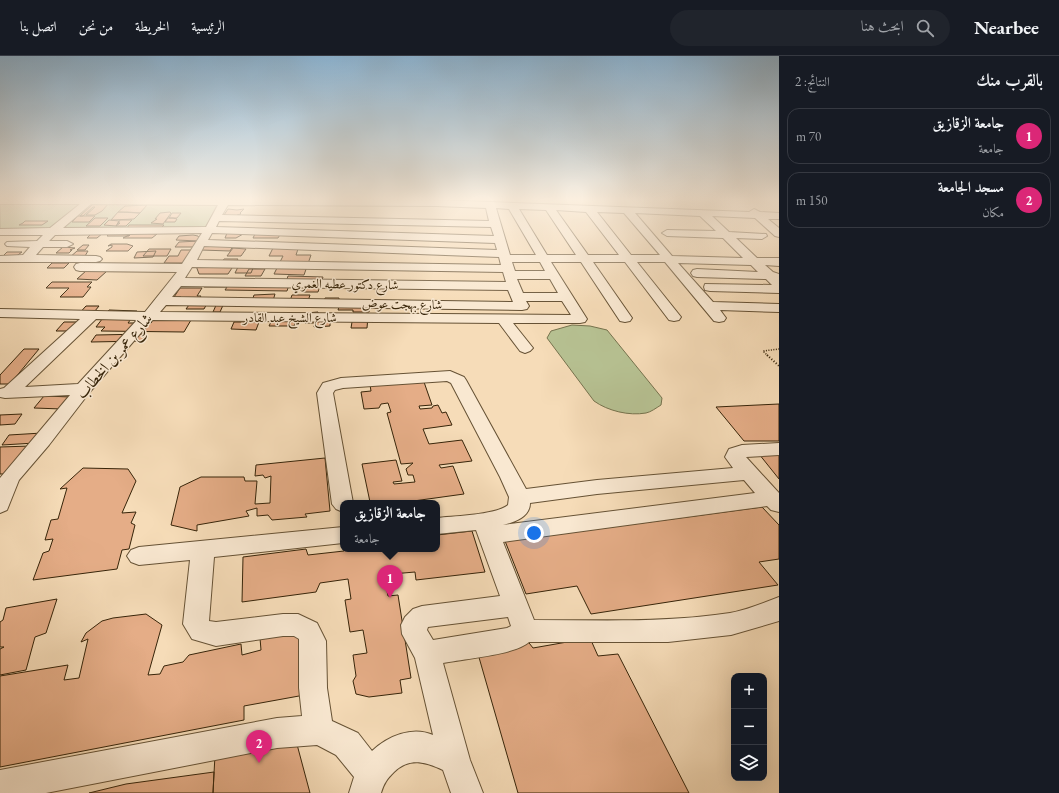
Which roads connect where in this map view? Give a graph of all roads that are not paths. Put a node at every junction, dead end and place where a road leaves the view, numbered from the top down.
1 (50, 234) edge
2 (207, 234) edge
3 (338, 234) edge
4 (499, 234) edge
5 (532, 234) edge
6 (567, 234) edge
7 (609, 234) edge
8 (651, 234) edge
9 (708, 234) edge
10 (726, 235) junction
11 (762, 236) dead end
12 (501, 240) junction
13 (0, 244) edge
14 (40, 244) junction
15 (78, 244) dead end
16 (723, 246) dead end
17 (198, 247) junction
18 (738, 247) junction
19 (754, 247) dead end
20 (352, 256) dead end
21 (26, 258) junction
22 (97, 258) dead end
23 (543, 258) junction
24 (584, 258) junction
25 (627, 258) junction
26 (0, 259) edge
27 (669, 259) junction
28 (754, 261) junction
29 (779, 262) edge
30 (186, 265) junction
31 (80, 267) dead end
32 (697, 273) dead end
33 (554, 275) junction
34 (774, 276) edge
35 (512, 278) junction
36 (177, 282) junction
37 (779, 285) edge
38 (710, 287) dead end
39 (779, 290) edge
40 (566, 296) junction
41 (162, 301) junction
42 (710, 306) junction
43 (779, 308) edge
44 (0, 313) edge
45 (92, 315) junction
46 (148, 316) junction
47 (674, 317) dead end
48 (503, 318) junction
49 (624, 318) dead end
50 (719, 318) dead end
51 (525, 348) dead end
52 (83, 389) junction
53 (5, 393) edge
54 (779, 449) edge
55 (748, 473) junction
56 (5, 478) edge
57 (519, 497) junction
58 (342, 500) edge
59 (777, 502) edge
60 (0, 505) edge
61 (440, 526) edge
62 (486, 528) junction
63 (340, 535) edge
64 (203, 550) junction
65 (139, 556) dead end
66 (516, 605) junction
67 (779, 608) edge
68 (524, 631) junction
69 (427, 653) junction
70 (319, 730) junction
71 (455, 760) junction
72 (368, 783) edge
73 (0, 786) edge
74 (467, 793) edge

1 - 14 street
2 - 17 street, شارع عمر بن الخطاب
3 - 12 street
4 - 12 street
5 - 23 street
6 - 24 street
7 - 25 street
8 - 27 street
9 - 10 street
10 - 11 street
10 - 18 street
12 - 35 street
13 - 14 street
14 - 15 street
14 - 21 street
16 - 18 street
17 - 20 street
17 - 30 street, شارع عمر بن الخطاب
17 - 35 street
18 - 19 street
18 - 28 street
21 - 22 street
21 - 26 street
23 - 24 street
23 - 33 street
23 - 35 street
24 - 25 street
24 - 49 street
25 - 27 street
25 - 47 street
27 - 28 street
27 - 42 street
28 - 29 street
28 - 34 street
30 - 31 street
30 - 35 street
30 - 36 street, شارع عمر بن الخطاب
32 - 34 street
33 - 35 street
33 - 40 street
34 - 37 street
35 - 36 street, شارع دكتور عطيه الغمري
35 - 40 street
35 - 41 street, شارع بهجت عوض
36 - 41 street, شارع عمر بن الخطاب
38 - 39 street
40 - 48 street, شارع الشيخ عبد القادر
41 - 46 street, شارع عمر بن الخطاب
42 - 43 street
42 - 50 street
44 - 45 street, شارع الشيخ عبد القادر
45 - 46 street, شارع الشيخ عبد القادر
45 - 53 street
46 - 48 street, شارع الشيخ عبد القادر
46 - 52 street, شارع عمر بن الخطاب
48 - 51 street
52 - 53 street
52 - 56 street, شارع عمر بن الخطاب
54 - 55 street
55 - 57 street
55 - 59 street
56 - 60 street, شارع عمر بن الخطاب
57 - 58 street
57 - 62 street
59 - 62 street
61 - 62 street
62 - 66 street
63 - 64 street
64 - 65 street
64 - 70 street
66 - 68 street
66 - 69 street
67 - 68 street
68 - 69 street
69 - 71 street
70 - 72 street
70 - 73 street
71 - 72 street
71 - 74 street

